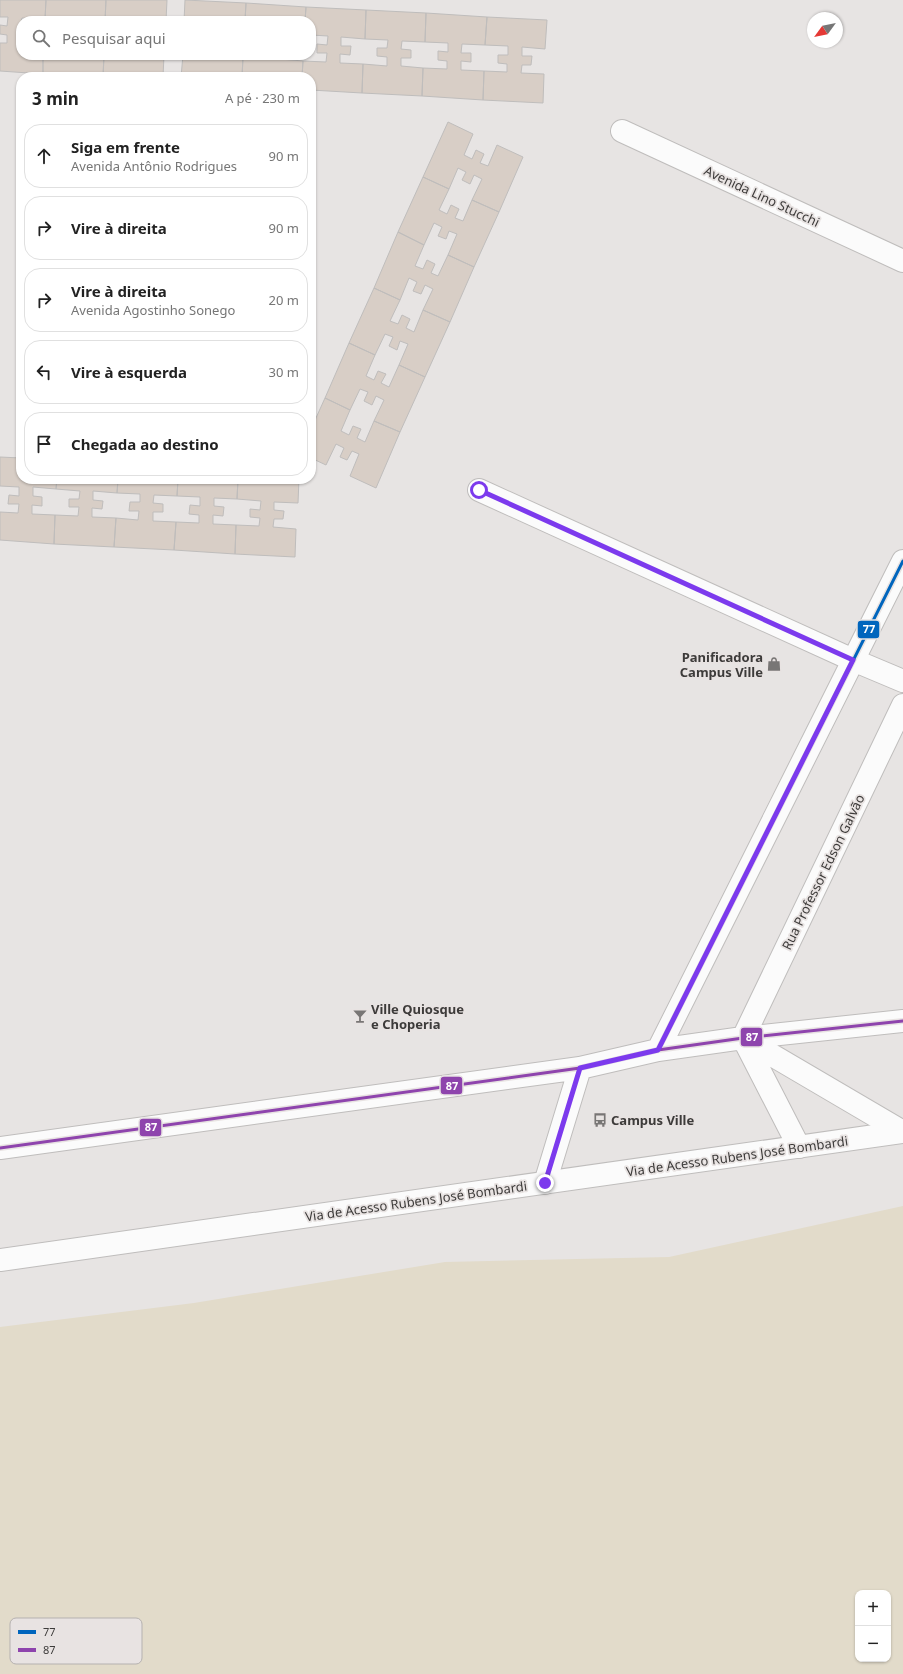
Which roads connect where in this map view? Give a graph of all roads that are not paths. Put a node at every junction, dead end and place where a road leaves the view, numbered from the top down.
1 (622, 131) dead end
2 (903, 261) edge
3 (479, 490) dead end
4 (903, 561) edge
5 (853, 660) junction
6 (903, 681) edge
7 (903, 705) edge
8 (903, 1021) edge
9 (743, 1038) junction
10 (658, 1050) junction
11 (580, 1068) junction
12 (903, 1132) edge
13 (799, 1147) junction
14 (0, 1148) edge
15 (545, 1183) junction
16 (0, 1260) edge

1 - 2 street, Avenida Lino Stucchi
3 - 5 street
4 - 5 street
5 - 6 street
5 - 10 street
7 - 9 street, Rua Professor Edson Galvão
8 - 9 street
9 - 10 street
9 - 12 street
9 - 13 street
10 - 11 street
11 - 14 street
11 - 15 street
12 - 13 street, Via de Acesso Rubens José Bombardi
13 - 15 street, Via de Acesso Rubens José Bombardi
15 - 16 street, Via de Acesso Rubens José Bombardi

